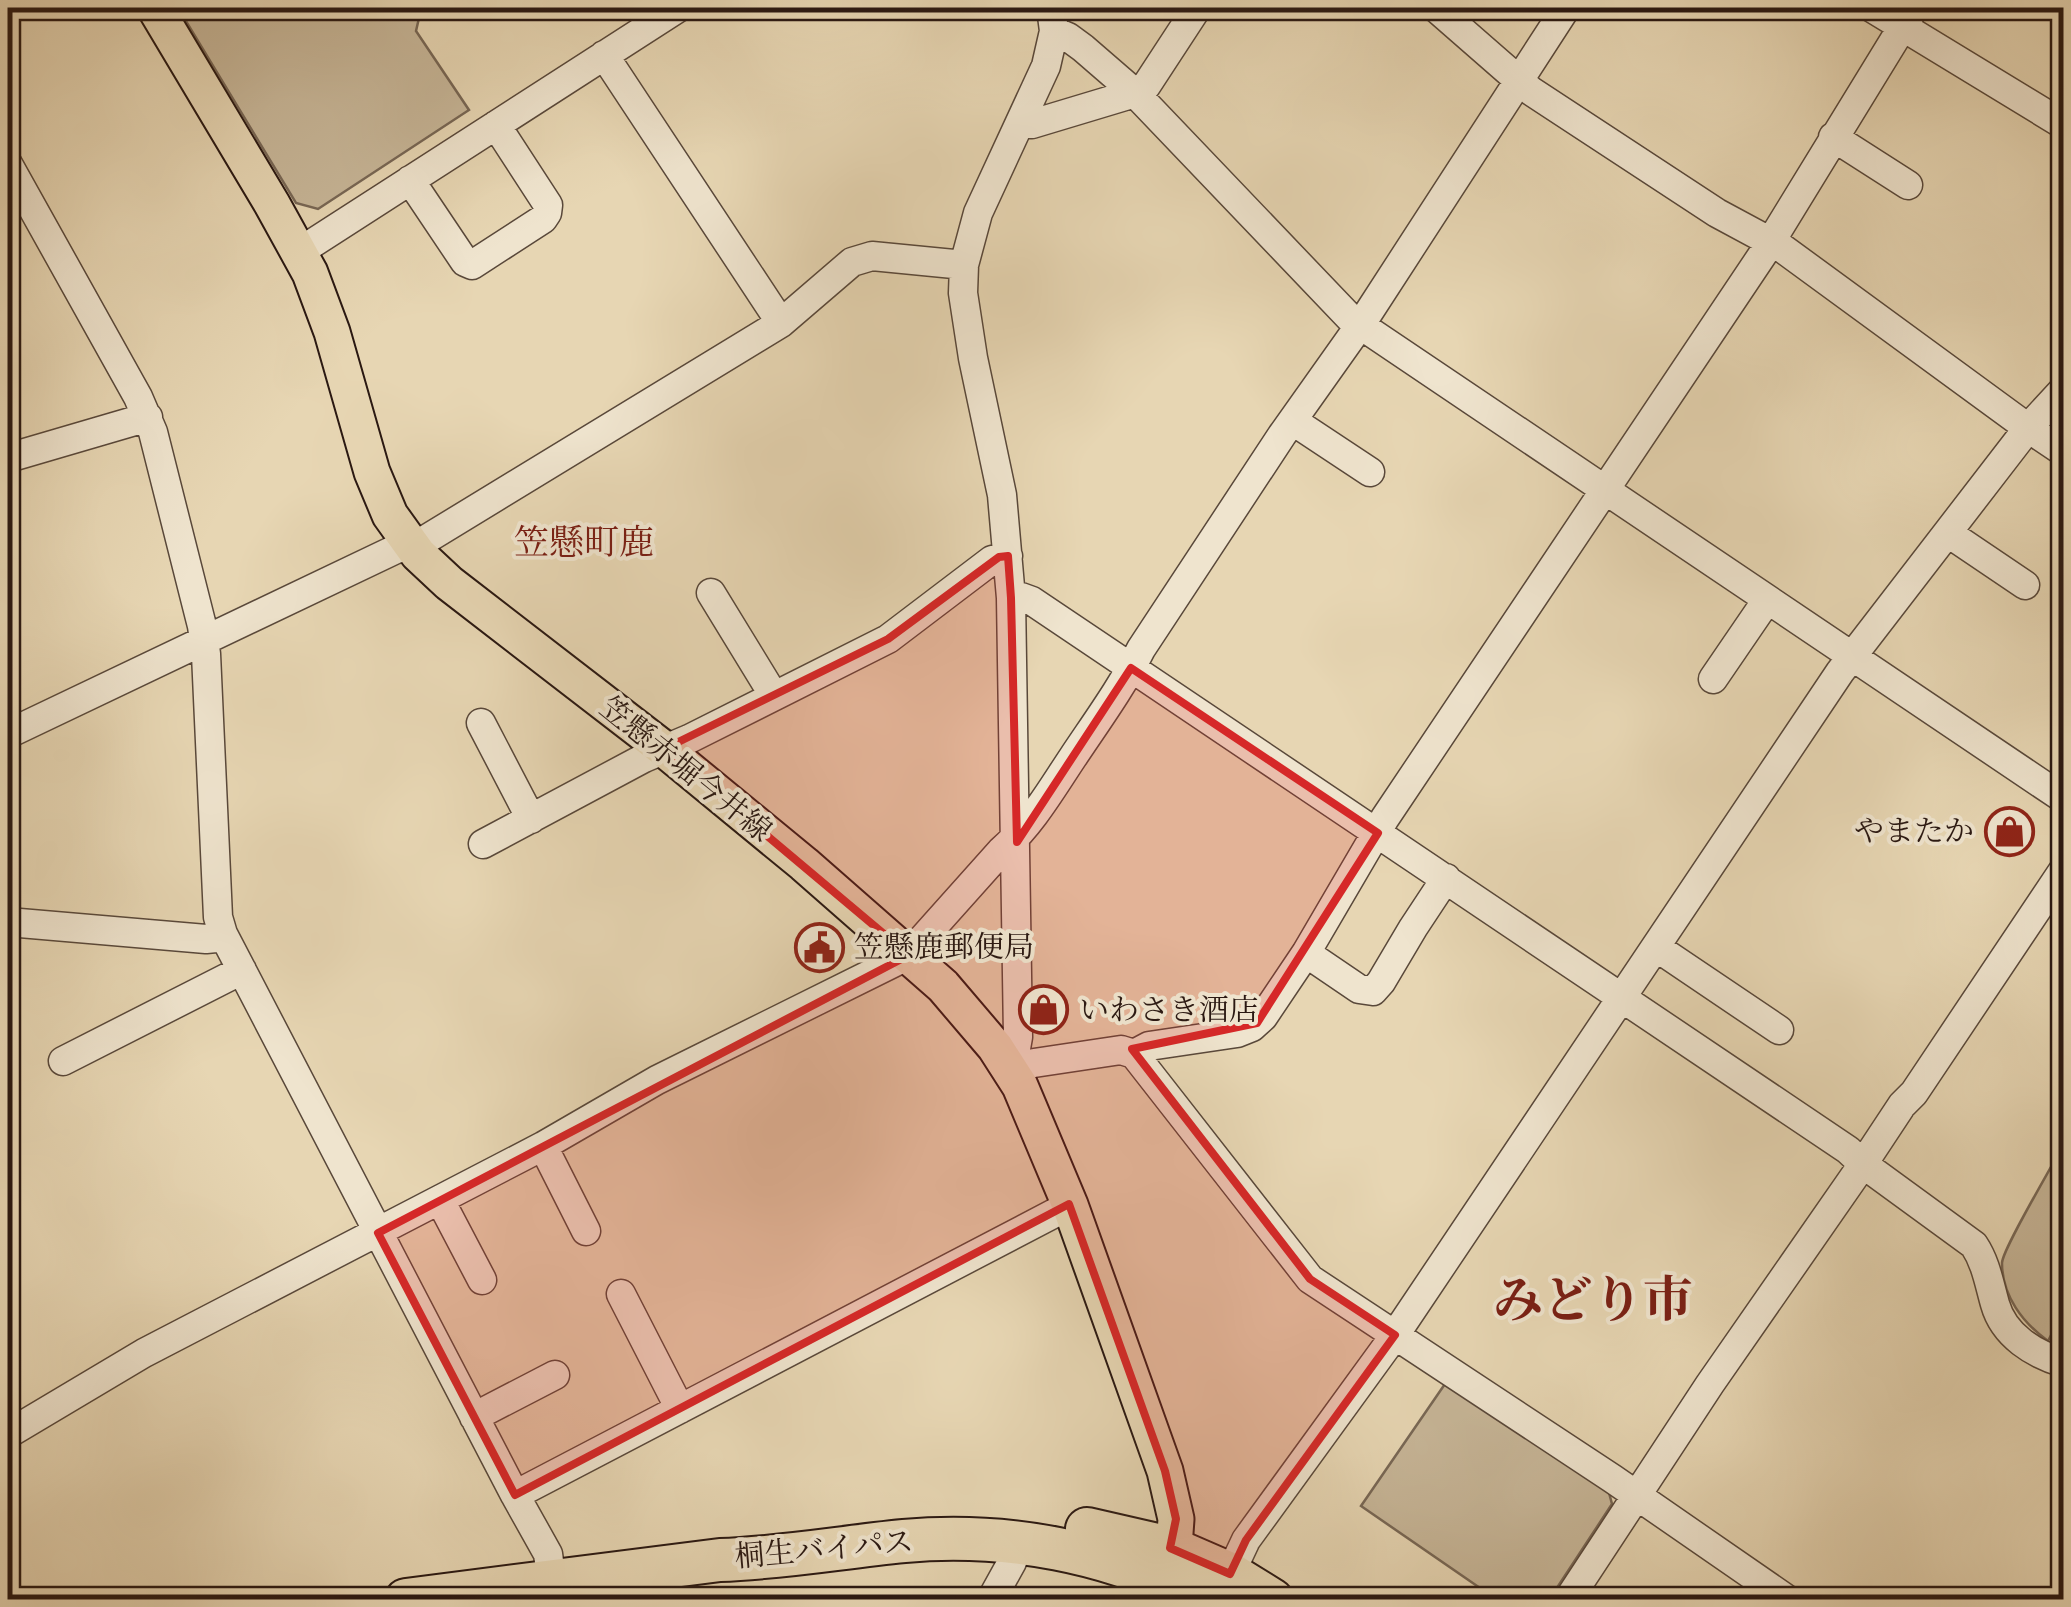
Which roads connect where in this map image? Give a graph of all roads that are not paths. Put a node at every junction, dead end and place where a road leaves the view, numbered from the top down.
1 (155, 8) edge
2 (678, 8) edge
3 (1197, 8) edge
4 (1436, 8) edge
5 (1566, 8) edge
6 (1872, 8) edge
7 (1908, 17) edge
8 (1052, 20) edge
9 (604, 55) junction
10 (1520, 82) junction
11 (1135, 93) junction
12 (1020, 124) junction
13 (496, 125) junction
14 (2064, 125) edge
15 (1832, 138) junction
16 (8, 164) edge
17 (410, 180) junction
18 (1908, 186) dead end
19 (1770, 240) junction
20 (300, 252) junction
21 (964, 265) junction
22 (780, 324) junction
23 (1360, 325) junction
24 (2064, 389) edge
25 (148, 417) junction
26 (1293, 421) junction
27 (2028, 428) junction
28 (2064, 452) edge
29 (8, 458) edge
30 (1370, 472) dead end
31 (1605, 490) junction
32 (1948, 533) junction
33 (410, 545) junction
34 (1008, 556) junction
35 (2025, 585) dead end
36 (711, 593) dead end
37 (1011, 598) junction
38 (1768, 600) junction
39 (204, 641) junction
40 (1852, 656) junction
41 (1132, 668) junction
42 (1713, 678) dead end
43 (774, 696) junction
44 (481, 722) dead end
45 (8, 734) edge
46 (664, 750) junction
47 (2064, 799) edge
48 (531, 819) junction
49 (1378, 833) junction
50 (1016, 838) junction
51 (483, 844) dead end
52 (2064, 869) edge
53 (1446, 878) junction
54 (8, 922) edge
55 (223, 934) junction
56 (1656, 947) junction
57 (907, 953) junction
58 (1306, 953) junction
59 (242, 970) junction
60 (1622, 996) junction
61 (1778, 1030) dead end
62 (1134, 1054) junction
63 (62, 1061) dead end
64 (1010, 1069) junction
65 (543, 1146) junction
66 (1863, 1164) junction
67 (440, 1200) junction
68 (1070, 1205) junction
69 (586, 1231) dead end
70 (378, 1232) junction
71 (482, 1280) dead end
72 (621, 1294) dead end
73 (1395, 1335) junction
74 (2064, 1363) edge
75 (555, 1375) dead end
76 (680, 1409) junction
77 (474, 1417) junction
78 (8, 1434) edge
79 (515, 1495) junction
80 (1637, 1497) junction
81 (1019, 1542) junction
82 (1170, 1548) junction
83 (720, 1560) junction
84 (1123, 1565) junction
85 (554, 1590) edge
86 (1211, 1592) edge
87 (406, 1600) edge
88 (991, 1600) edge
89 (1272, 1600) edge
90 (1568, 1600) edge
91 (1788, 1600) edge

1 - 20 main road, 笠懸赤堀今井線
2 - 9 street
3 - 11 street
4 - 10 street
5 - 10 street
6 - 7 street
7 - 14 street
7 - 15 street
8 - 11 street
8 - 12 street
9 - 13 street
9 - 22 street
10 - 19 street
10 - 23 street
11 - 12 street
11 - 23 street
12 - 21 street
13 - 17 street
13 - 17 street
15 - 18 street
15 - 19 street
16 - 25 street
17 - 20 street
19 - 27 street
19 - 31 street
20 - 33 main road, 笠懸赤堀今井線
21 - 22 street
21 - 34 street
22 - 33 street
23 - 26 street
23 - 31 street
24 - 27 street
25 - 29 street
25 - 39 street
26 - 30 street
26 - 41 street
27 - 28 street
27 - 32 street
31 - 38 street
31 - 49 street
32 - 35 street
32 - 40 street
33 - 39 street
33 - 46 main road, 笠懸赤堀今井線
34 - 37 street
34 - 43 street
36 - 43 street
37 - 41 street
37 - 50 street
38 - 40 street
38 - 42 street
39 - 45 street
39 - 55 street
40 - 47 street
40 - 56 street
41 - 49 street
41 - 50 street
43 - 46 street
44 - 48 street
46 - 48 street
46 - 57 main road, 笠懸赤堀今井線
48 - 51 street
49 - 53 street
49 - 58 street
50 - 57 street
50 - 64 street
52 - 66 street
53 - 58 street
53 - 60 street
54 - 55 street
55 - 59 street
56 - 60 street
56 - 61 street
57 - 64 main road, 笠懸赤堀今井線
57 - 65 street
58 - 62 street
59 - 63 street
59 - 70 street
60 - 66 street
60 - 73 street
62 - 64 street
62 - 73 street
64 - 68 main road, 笠懸赤堀今井線
65 - 67 street
65 - 69 street
66 - 74 street
66 - 80 street
67 - 70 street
67 - 71 street
68 - 76 street
68 - 82 main road, 笠懸赤堀今井線
70 - 77 street
70 - 78 street
72 - 76 street
73 - 80 street
73 - 86 street
75 - 77 street
76 - 79 street
77 - 79 street
79 - 85 street
80 - 90 street
80 - 91 street
81 - 83 highway, 桐生バイパス
81 - 84 highway, 桐生バイパス
81 - 88 street
82 - 83 highway, 桐生バイパス
82 - 84 main road
82 - 86 highway, 桐生バイパス
83 - 85 highway
84 - 86 highway, 桐生バイパス
85 - 87 highway
86 - 89 highway

